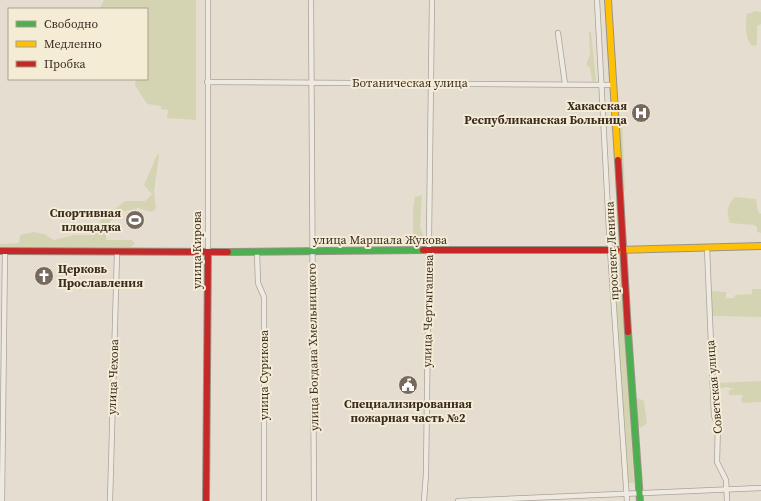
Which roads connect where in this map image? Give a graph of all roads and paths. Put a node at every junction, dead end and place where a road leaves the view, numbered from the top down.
1 (208, 0) edge
2 (311, 0) edge
3 (432, 0) edge
4 (597, 0) edge
5 (608, 0) edge
6 (558, 33) dead end
7 (207, 82) junction
8 (311, 83) junction
9 (431, 84) junction
10 (565, 84) junction
11 (602, 85) junction
12 (614, 85) junction
13 (761, 246) edge
14 (707, 248) junction
15 (610, 250) junction
16 (623, 250) junction
17 (2, 251) edge
18 (257, 251) junction
19 (312, 251) junction
20 (429, 251) junction
21 (208, 252) junction
22 (117, 253) junction
23 (761, 488) edge
24 (726, 490) junction
25 (626, 494) junction
26 (640, 494) junction
27 (2, 501) edge
28 (110, 501) edge
29 (206, 501) edge
30 (264, 501) edge
31 (314, 501) edge
32 (424, 501) edge
33 (458, 501) edge
34 (627, 501) edge
35 (640, 501) edge
36 (727, 501) edge

1 - 7 street, улица Кирова
2 - 8 street, улица Богдана Хмельницкого
3 - 9 street, улица Чертыгашева
4 - 11 street, проспект Ленина
5 - 12 main road, проспект Ленина
6 - 10 street
7 - 8 street, Ботаническая улица
7 - 21 street, улица Кирова
8 - 9 street, Ботаническая улица
8 - 19 street, улица Богдана Хмельницкого
9 - 10 street, Ботаническая улица
9 - 20 street, улица Чертыгашева
10 - 11 street, Ботаническая улица
11 - 12 street, Ботаническая улица
11 - 15 street, проспект Ленина
12 - 16 main road, проспект Ленина
13 - 14 main road, улица Маршала Жукова
14 - 16 main road, улица Маршала Жукова
14 - 24 street, Советская улица
15 - 16 main road, улица Маршала Жукова
15 - 20 main road, улица Маршала Жукова
15 - 25 street, проспект Ленина
16 - 26 main road, проспект Ленина
17 - 22 main road, улица Маршала Жукова
17 - 27 street
18 - 19 main road, улица Маршала Жукова
18 - 21 main road, улица Маршала Жукова
18 - 30 street, улица Сурикова
19 - 20 main road, улица Маршала Жукова
19 - 31 street, улица Богдана Хмельницкого
20 - 32 street, улица Чертыгашева
21 - 22 main road, улица Маршала Жукова
21 - 29 main road, улица Кирова
22 - 28 street, улица Чехова
23 - 24 street
24 - 26 street
24 - 36 street, Советская улица
25 - 26 street
25 - 33 street
25 - 34 street, проспект Ленина
26 - 35 main road, проспект Ленина

